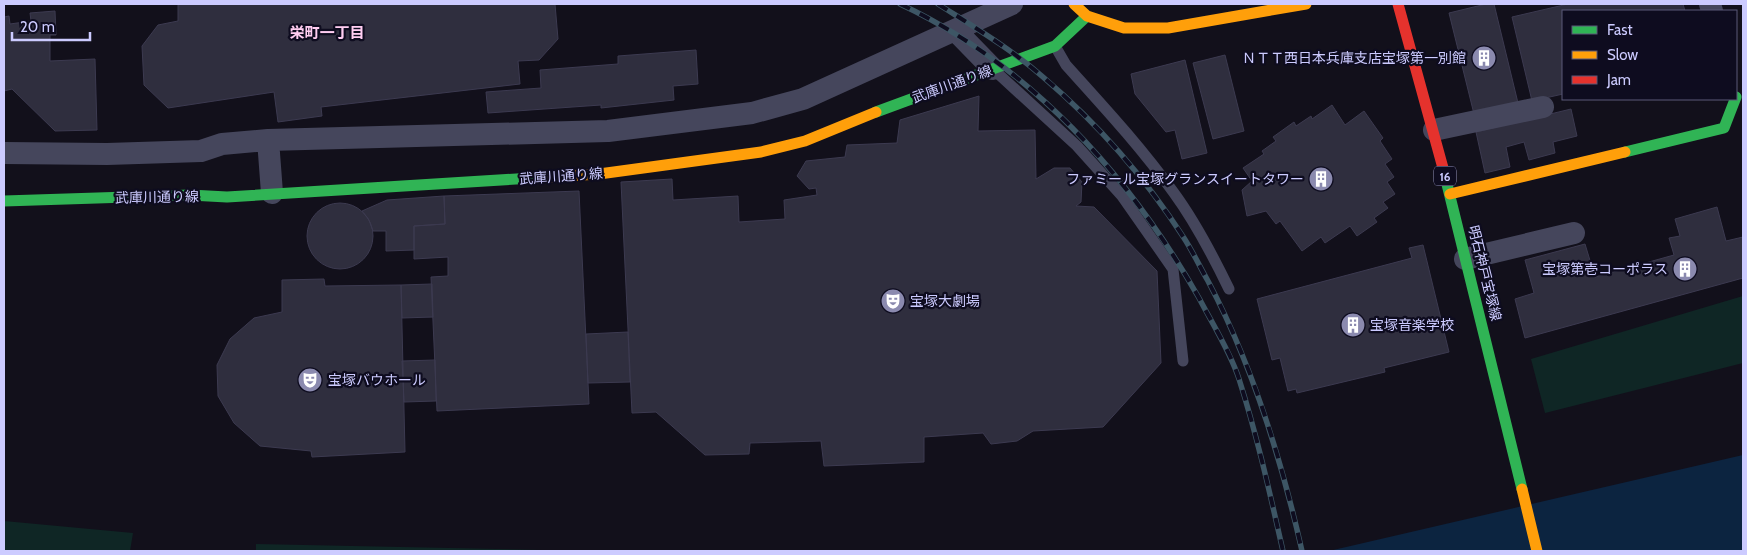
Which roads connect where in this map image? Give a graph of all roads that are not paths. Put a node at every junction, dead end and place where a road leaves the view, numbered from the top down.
1 (1012, 4) edge
2 (1074, 4) edge
3 (1306, 4) edge
4 (1398, 4) edge
5 (1087, 16) junction
6 (956, 31) junction
7 (1055, 46) junction
8 (993, 69) junction
9 (1735, 100) edge
10 (1543, 107) dead end
11 (1434, 130) junction
12 (268, 140) junction
13 (4, 153) edge
14 (272, 193) junction
15 (1450, 194) junction
16 (4, 201) edge
17 (1574, 233) dead end
18 (1466, 259) junction
19 (1228, 289) dead end
20 (1183, 361) dead end
21 (1537, 551) edge

1 - 6 street
2 - 5 street
3 - 5 street
4 - 11 street, 明石神戸宝塚線 / 16
5 - 7 street, 武庫川通り線
6 - 8 street
6 - 12 street
7 - 8 street, 武庫川通り線
7 - 19 lane
8 - 14 street, 武庫川通り線
8 - 20 lane
9 - 15 street
10 - 11 street
11 - 15 street, 明石神戸宝塚線 / 16
12 - 13 street
12 - 14 street
14 - 16 street, 武庫川通り線
15 - 18 street, 明石神戸宝塚線 / 16
17 - 18 street
18 - 21 street, 明石神戸宝塚線 / 16

